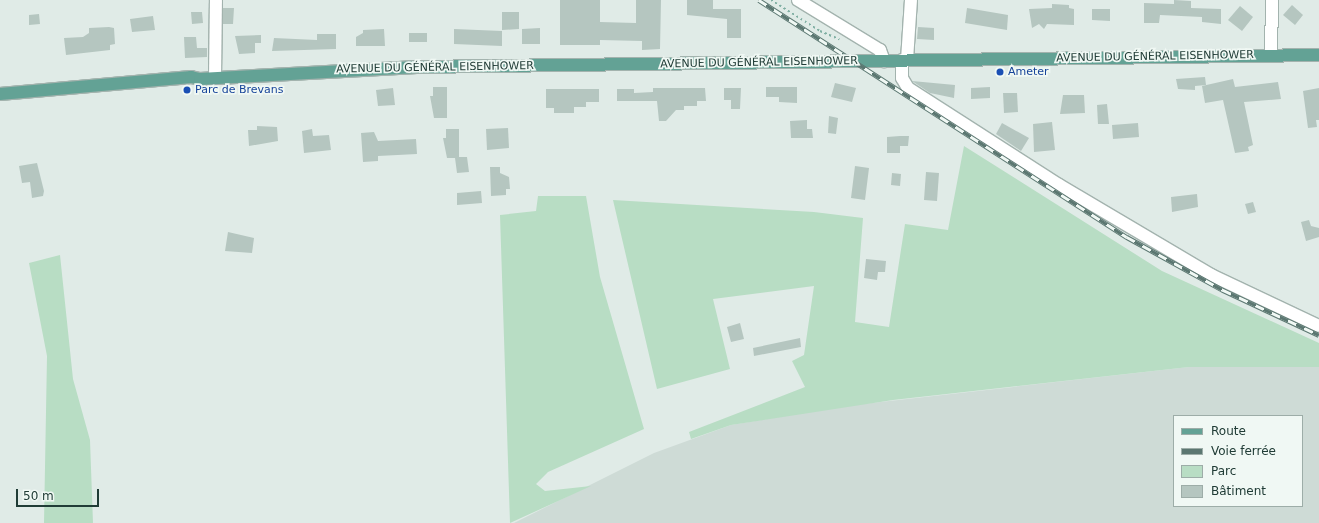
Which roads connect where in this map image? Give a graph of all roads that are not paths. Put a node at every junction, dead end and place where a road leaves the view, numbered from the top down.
1 (216, 0) edge
2 (798, 0) edge
3 (911, 0) edge
4 (1272, 0) edge
5 (811, 4) edge
6 (1319, 55) edge
7 (1271, 56) junction
8 (904, 60) junction
9 (884, 61) junction
10 (215, 78) junction
11 (0, 94) edge
12 (1319, 326) edge

1 - 10 street
2 - 5 street
3 - 8 street
4 - 7 street
5 - 9 street
6 - 7 main road, AVENUE DU GÉNÉRAL EISENHOWER
7 - 8 main road, AVENUE DU GÉNÉRAL EISENHOWER
8 - 9 main road, AVENUE DU GÉNÉRAL EISENHOWER
8 - 12 street
9 - 10 main road, AVENUE DU GÉNÉRAL EISENHOWER
10 - 11 main road, AVENUE DU GÉNÉRAL EISENHOWER

